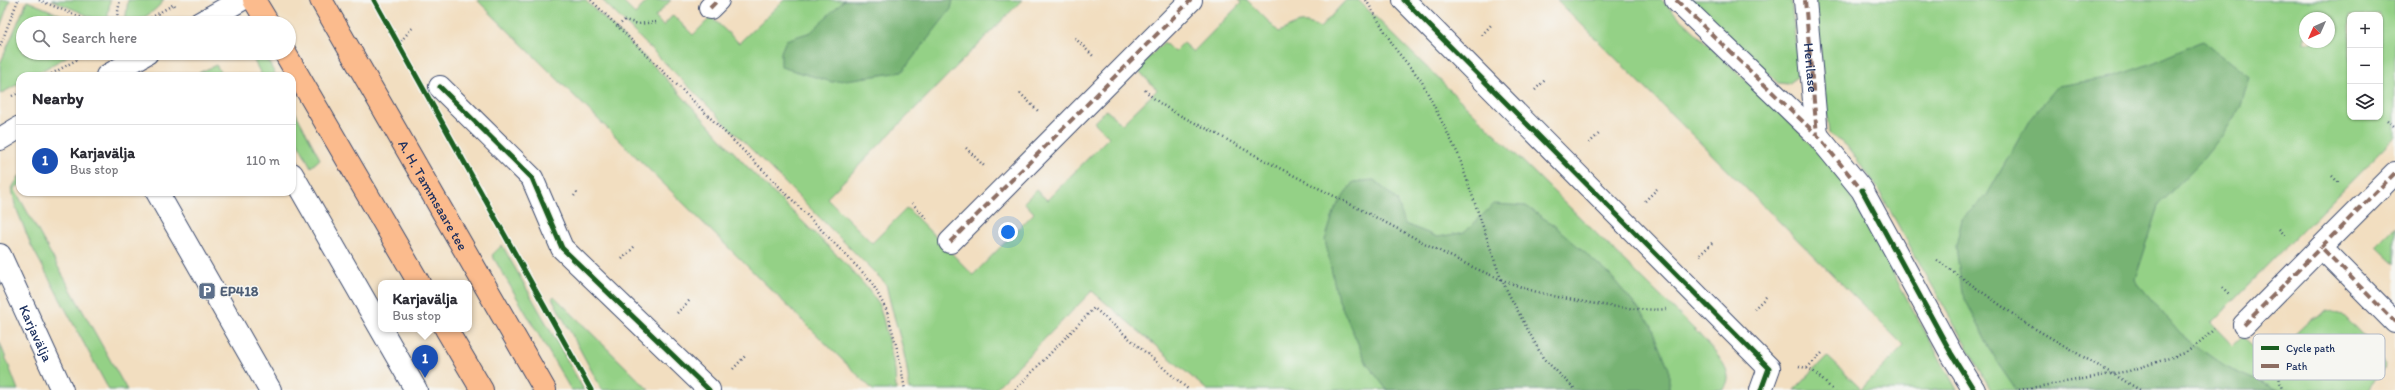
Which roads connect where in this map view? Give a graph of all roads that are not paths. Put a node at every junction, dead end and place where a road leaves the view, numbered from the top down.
1 (241, 0) edge
2 (254, 0) edge
3 (321, 0) edge
4 (1191, 0) edge
5 (1404, 0) edge
6 (1676, 0) edge
7 (1805, 0) edge
8 (212, 16) edge
9 (264, 16) edge
10 (135, 60) edge
11 (289, 60) edge
12 (114, 72) edge
13 (440, 87) dead end
14 (16, 129) edge
15 (1817, 135) junction
16 (0, 138) edge
17 (2395, 173) edge
18 (296, 181) edge
19 (158, 196) edge
20 (950, 242) dead end
21 (2321, 247) junction
22 (0, 255) edge
23 (417, 280) edge
24 (2395, 322) edge
25 (378, 324) edge
26 (2244, 325) dead end
27 (383, 332) edge
28 (448, 332) edge
29 (62, 390) edge
30 (270, 390) edge
31 (416, 390) edge
32 (482, 390) edge
33 (545, 390) edge
34 (709, 390) edge
35 (1761, 390) edge
36 (1974, 390) edge

1 - 8 street
2 - 9 main road
3 - 33 main road, A. H. Tammsaare tee
4 - 20 street
5 - 35 street
6 - 15 street
7 - 15 street, Herilase
10 - 12 street
11 - 23 main road
13 - 34 street
14 - 16 street
15 - 36 street
17 - 21 street
18 - 25 street
19 - 30 street
21 - 24 street
21 - 26 street
22 - 29 street, Karjavälja
27 - 31 street
28 - 32 main road

